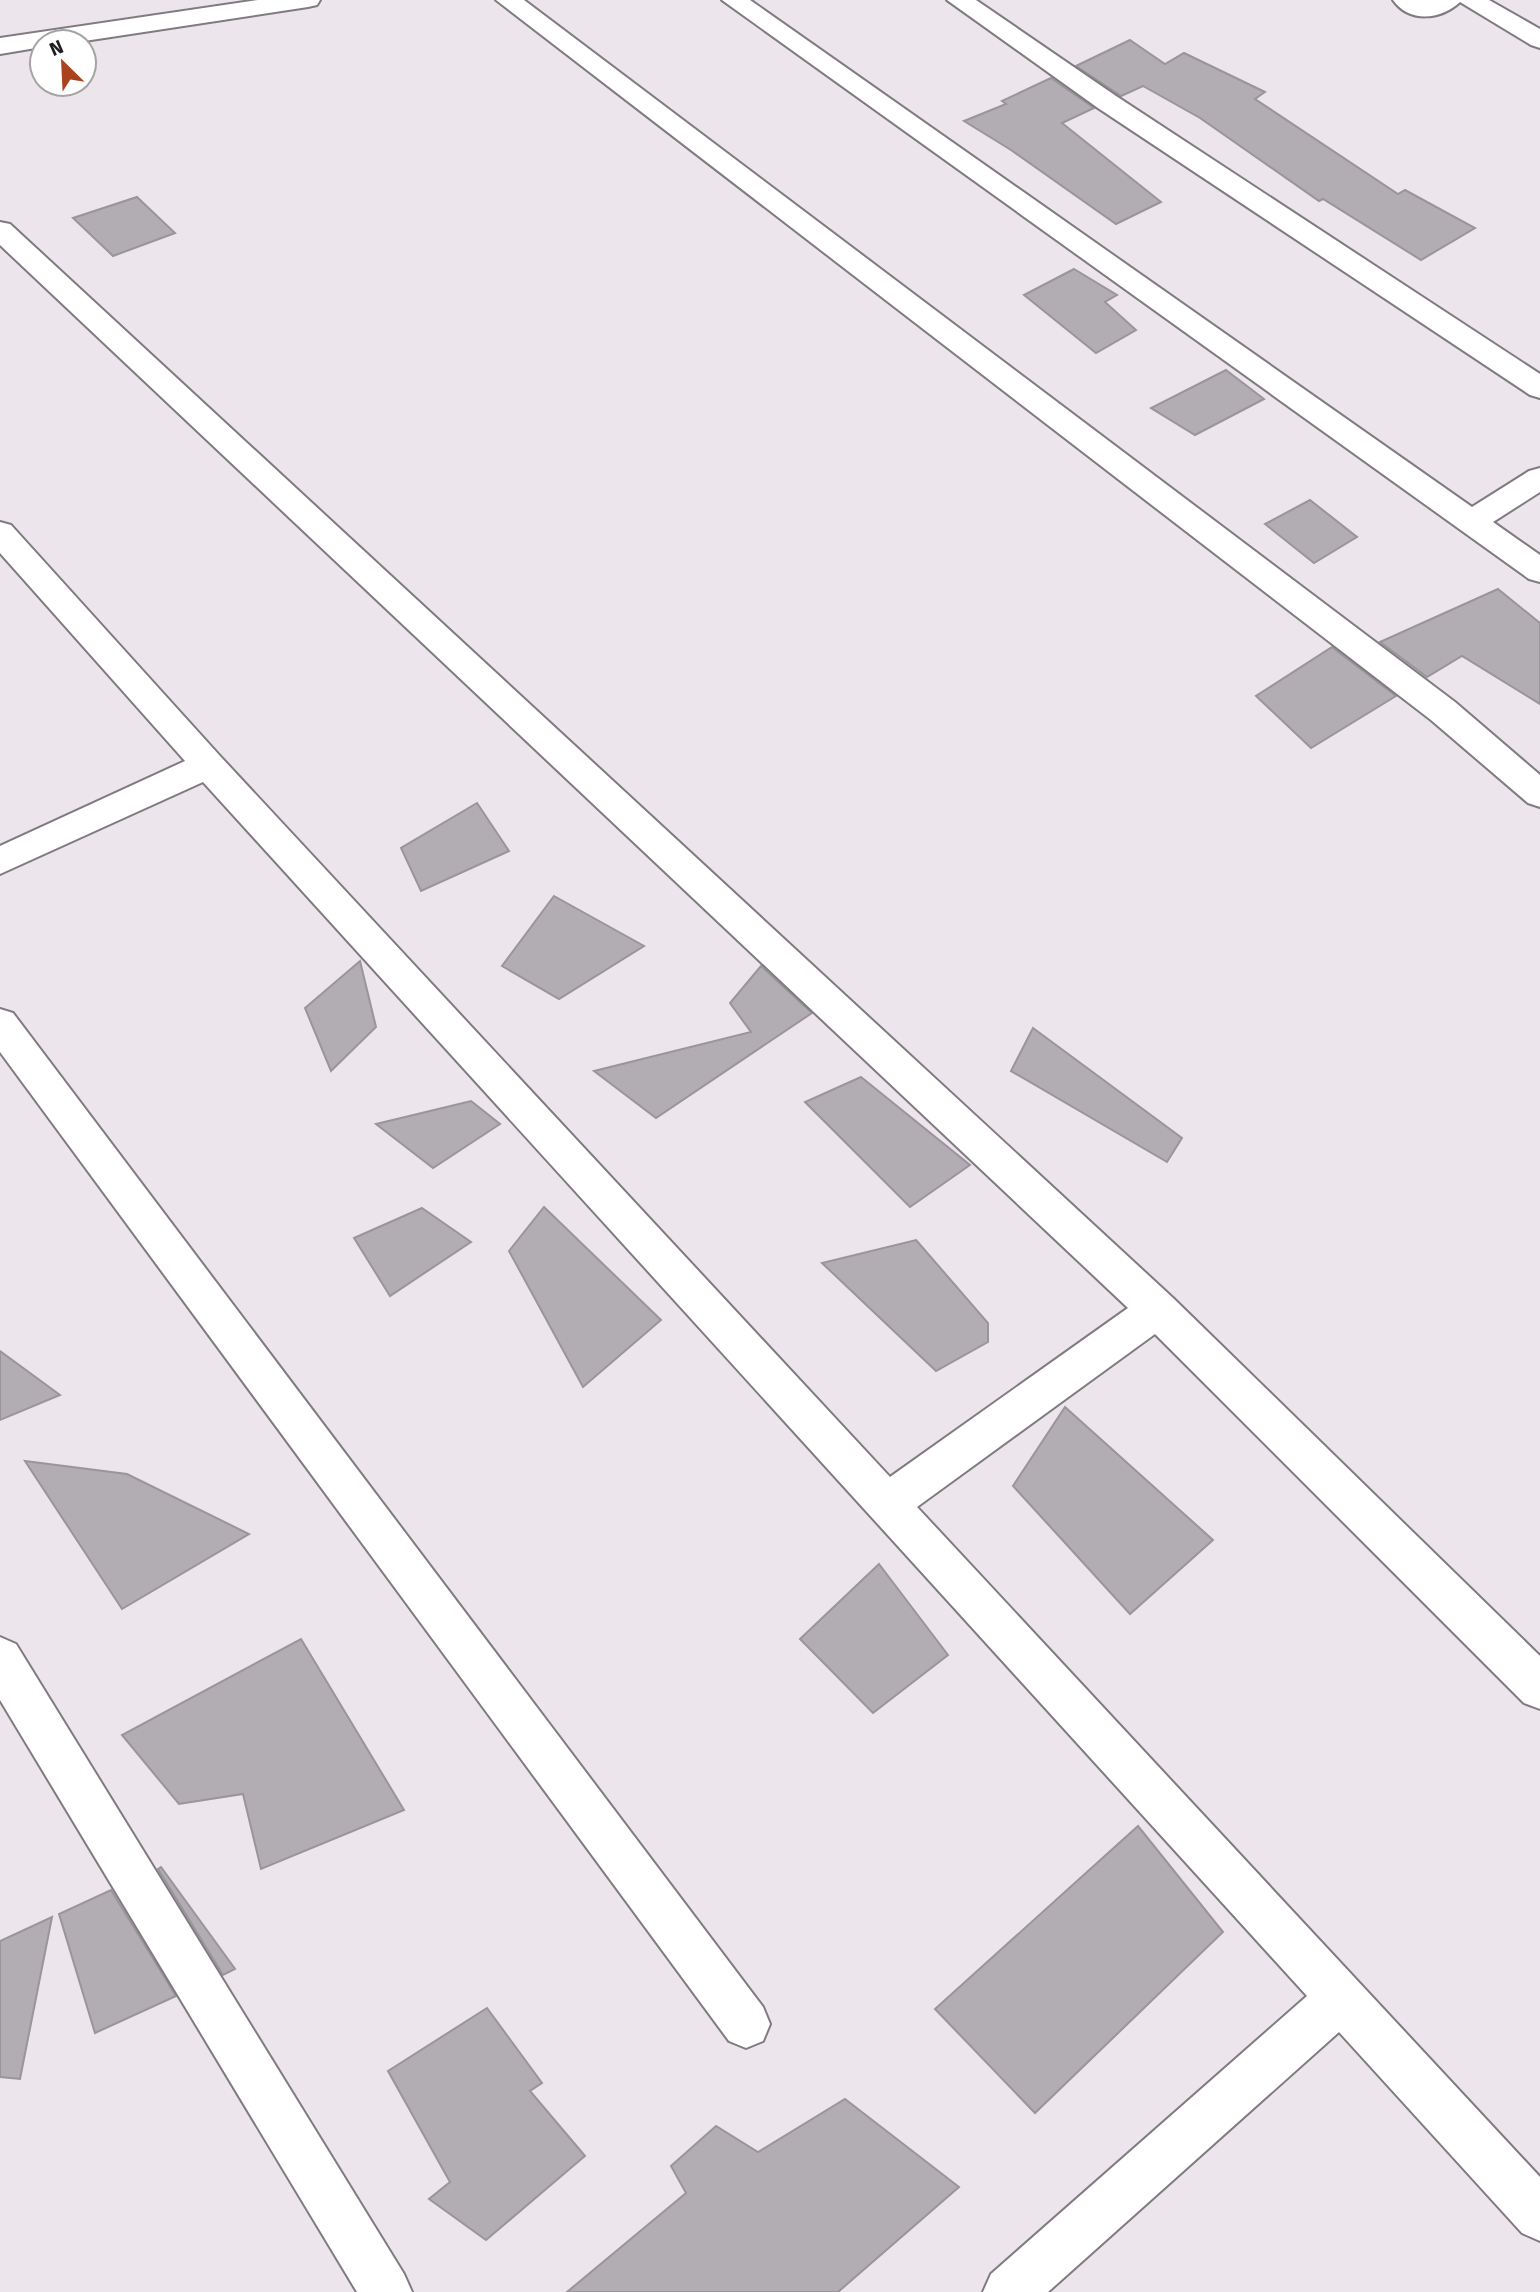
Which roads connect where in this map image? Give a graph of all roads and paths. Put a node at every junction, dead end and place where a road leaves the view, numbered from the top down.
1 (308, 0) edge
2 (508, 0) edge
3 (734, 0) edge
4 (959, 0) edge
5 (1405, 0) edge
6 (1449, 0) edge
7 (1471, 0) edge
8 (1540, 40) edge
9 (0, 47) edge
10 (0, 230) edge
11 (1540, 388) edge
12 (1540, 478) edge
13 (1471, 522) junction
14 (0, 533) edge
15 (1540, 571) edge
16 (208, 765) junction
17 (1540, 794) edge
18 (0, 861) edge
19 (0, 1024) edge
20 (1159, 1311) junction
21 (887, 1504) junction
22 (0, 1659) edge
23 (1540, 1687) edge
24 (1341, 1998) junction
25 (746, 2024) dead end
26 (1540, 2215) edge
27 (386, 2292) edge
28 (1009, 2292) edge

1 - 9 street
2 - 17 street
3 - 13 street
4 - 11 street
5 - 6 street
7 - 8 street
10 - 20 street
12 - 13 street
13 - 15 street
14 - 16 street
16 - 18 street
16 - 21 street
19 - 25 street
20 - 21 street
20 - 23 street
21 - 24 street
22 - 27 street
24 - 26 street
24 - 28 street

